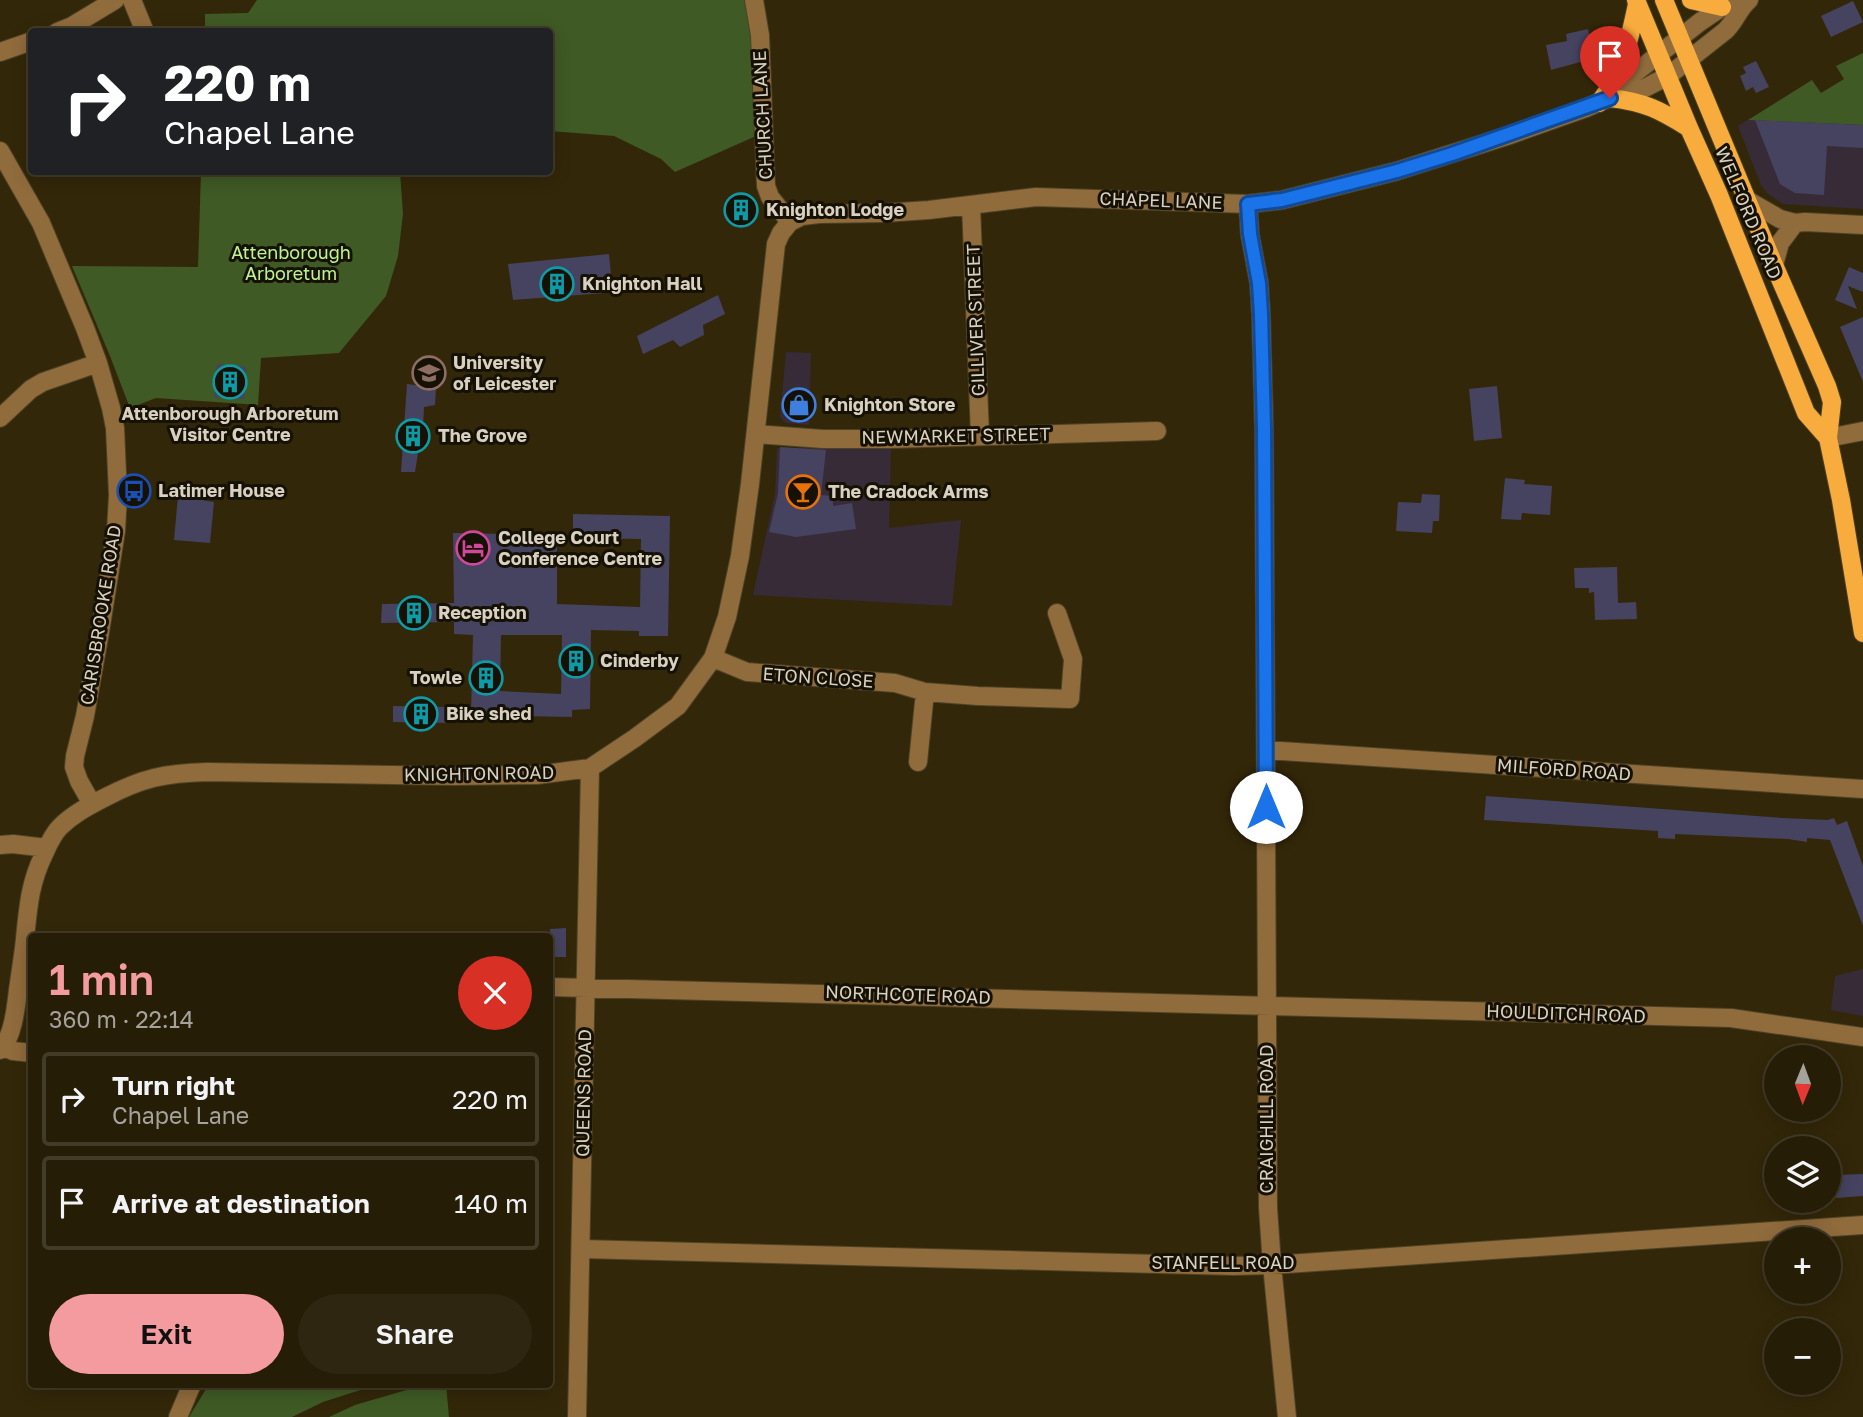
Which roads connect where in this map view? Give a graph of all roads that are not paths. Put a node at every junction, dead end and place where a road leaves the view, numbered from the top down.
1 (115, 0) edge
2 (132, 0) edge
3 (754, 0) edge
4 (1664, 0) edge
5 (1690, 0) edge
6 (1637, 2) edge
7 (1747, 2) edge
8 (1722, 7) junction
9 (67, 28) edge
10 (143, 28) edge
11 (1679, 38) junction
12 (28, 42) edge
13 (0, 52) edge
14 (1659, 54) junction
15 (1689, 60) junction
16 (1668, 76) junction
17 (1608, 99) junction
18 (1689, 128) junction
19 (0, 151) edge
20 (1747, 200) junction
21 (1248, 204) junction
22 (971, 205) junction
23 (1795, 223) junction
24 (1863, 225) edge
25 (786, 227) junction
26 (1774, 265) junction
27 (98, 363) junction
28 (0, 418) edge
29 (1157, 431) dead end
30 (1863, 431) edge
31 (756, 434) junction
32 (980, 436) junction
33 (1828, 438) junction
34 (1057, 613) dead end
35 (1863, 632) edge
36 (713, 657) junction
37 (925, 692) junction
38 (1266, 750) junction
39 (918, 762) dead end
40 (590, 768) junction
41 (1863, 789) edge
42 (92, 804) junction
43 (0, 845) edge
44 (47, 848) junction
45 (586, 986) junction
46 (553, 987) edge
47 (1267, 1005) junction
48 (1863, 1037) edge
49 (2, 1048) edge
50 (28, 1052) edge
51 (1863, 1226) edge
52 (582, 1249) junction
53 (1272, 1265) junction
54 (190, 1388) edge
55 (178, 1417) edge
56 (577, 1417) edge
57 (1287, 1417) edge

1 - 9 street
2 - 10 street
3 - 25 street, CHURCH LANE
4 - 11 main road, WELFORD ROAD
5 - 8 main road
6 - 14 main road, WELFORD ROAD
6 - 17 main road
7 - 8 street
7 - 15 street, CHAPEL LANE
8 - 11 street, CHAPEL LANE
11 - 14 street, CHAPEL LANE
11 - 15 main road, WELFORD ROAD
12 - 13 street
14 - 16 main road, WELFORD ROAD
14 - 17 street, CHAPEL LANE
15 - 16 street, CHAPEL LANE
15 - 20 main road, WELFORD ROAD
16 - 17 street, CHAPEL LANE
16 - 18 main road, WELFORD ROAD
17 - 18 main road
17 - 21 street, CHAPEL LANE
18 - 33 main road, WELFORD ROAD
19 - 27 street, CARISBROOKE ROAD
20 - 23 street
20 - 26 main road, WELFORD ROAD
21 - 22 street, CHAPEL LANE
21 - 38 street, CRAIGHILL ROAD
22 - 25 street, CHAPEL LANE
22 - 32 street, GILLIVER STREET
23 - 24 street
23 - 26 street
25 - 31 street, KNIGHTON ROAD
26 - 33 main road, WELFORD ROAD
27 - 28 street
27 - 42 street, CARISBROOKE ROAD
29 - 32 street, NEWMARKET STREET
30 - 33 street
31 - 32 street, NEWMARKET STREET
31 - 36 street, KNIGHTON ROAD
33 - 35 main road, WELFORD ROAD
34 - 37 street, ETON CLOSE
36 - 37 street, ETON CLOSE
36 - 40 street, KNIGHTON ROAD
37 - 39 street
38 - 41 street, MILFORD ROAD
38 - 47 street, CRAIGHILL ROAD
40 - 42 street, KNIGHTON ROAD
40 - 45 street, QUEENS ROAD
42 - 44 street, KNIGHTON ROAD
43 - 44 street
44 - 49 street, KNIGHTON ROAD
45 - 46 street, NORTHCOTE ROAD
45 - 47 street, NORTHCOTE ROAD
45 - 52 street, QUEENS ROAD
47 - 48 street, HOULDITCH ROAD
47 - 53 street, CRAIGHILL ROAD
49 - 50 street
51 - 53 street, STANFELL ROAD
52 - 53 street, STANFELL ROAD
52 - 56 street, QUEENS ROAD
53 - 57 street, CRAIGHILL ROAD
54 - 55 street

